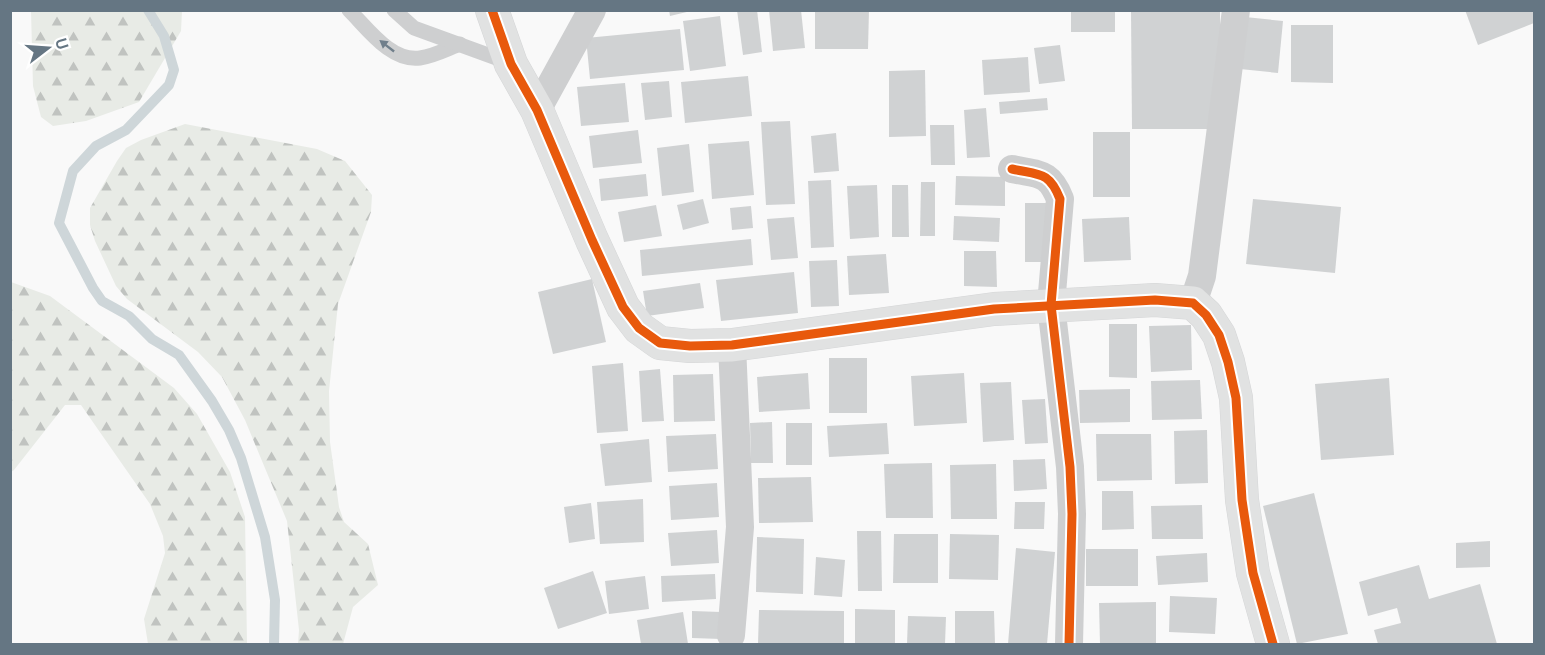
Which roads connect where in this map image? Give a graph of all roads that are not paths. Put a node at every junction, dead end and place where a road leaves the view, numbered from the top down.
1 (349, 10) edge
2 (394, 10) edge
3 (592, 10) edge
4 (1236, 10) edge
5 (502, 30) edge
6 (460, 44) junction
7 (537, 110) junction
8 (1012, 169) dead end
9 (1193, 303) junction
10 (1051, 305) junction
11 (732, 345) junction
12 (731, 635) dead end
13 (1069, 645) edge
14 (1273, 645) edge

6 -> 1 lane
2 - 6 lane
3 - 7 street
4 - 9 street
5 - 6 lane
5 - 7 street
7 - 11 street
8 - 10 street
9 - 10 street
9 - 14 street
10 - 11 street
10 - 13 street
11 - 12 street

